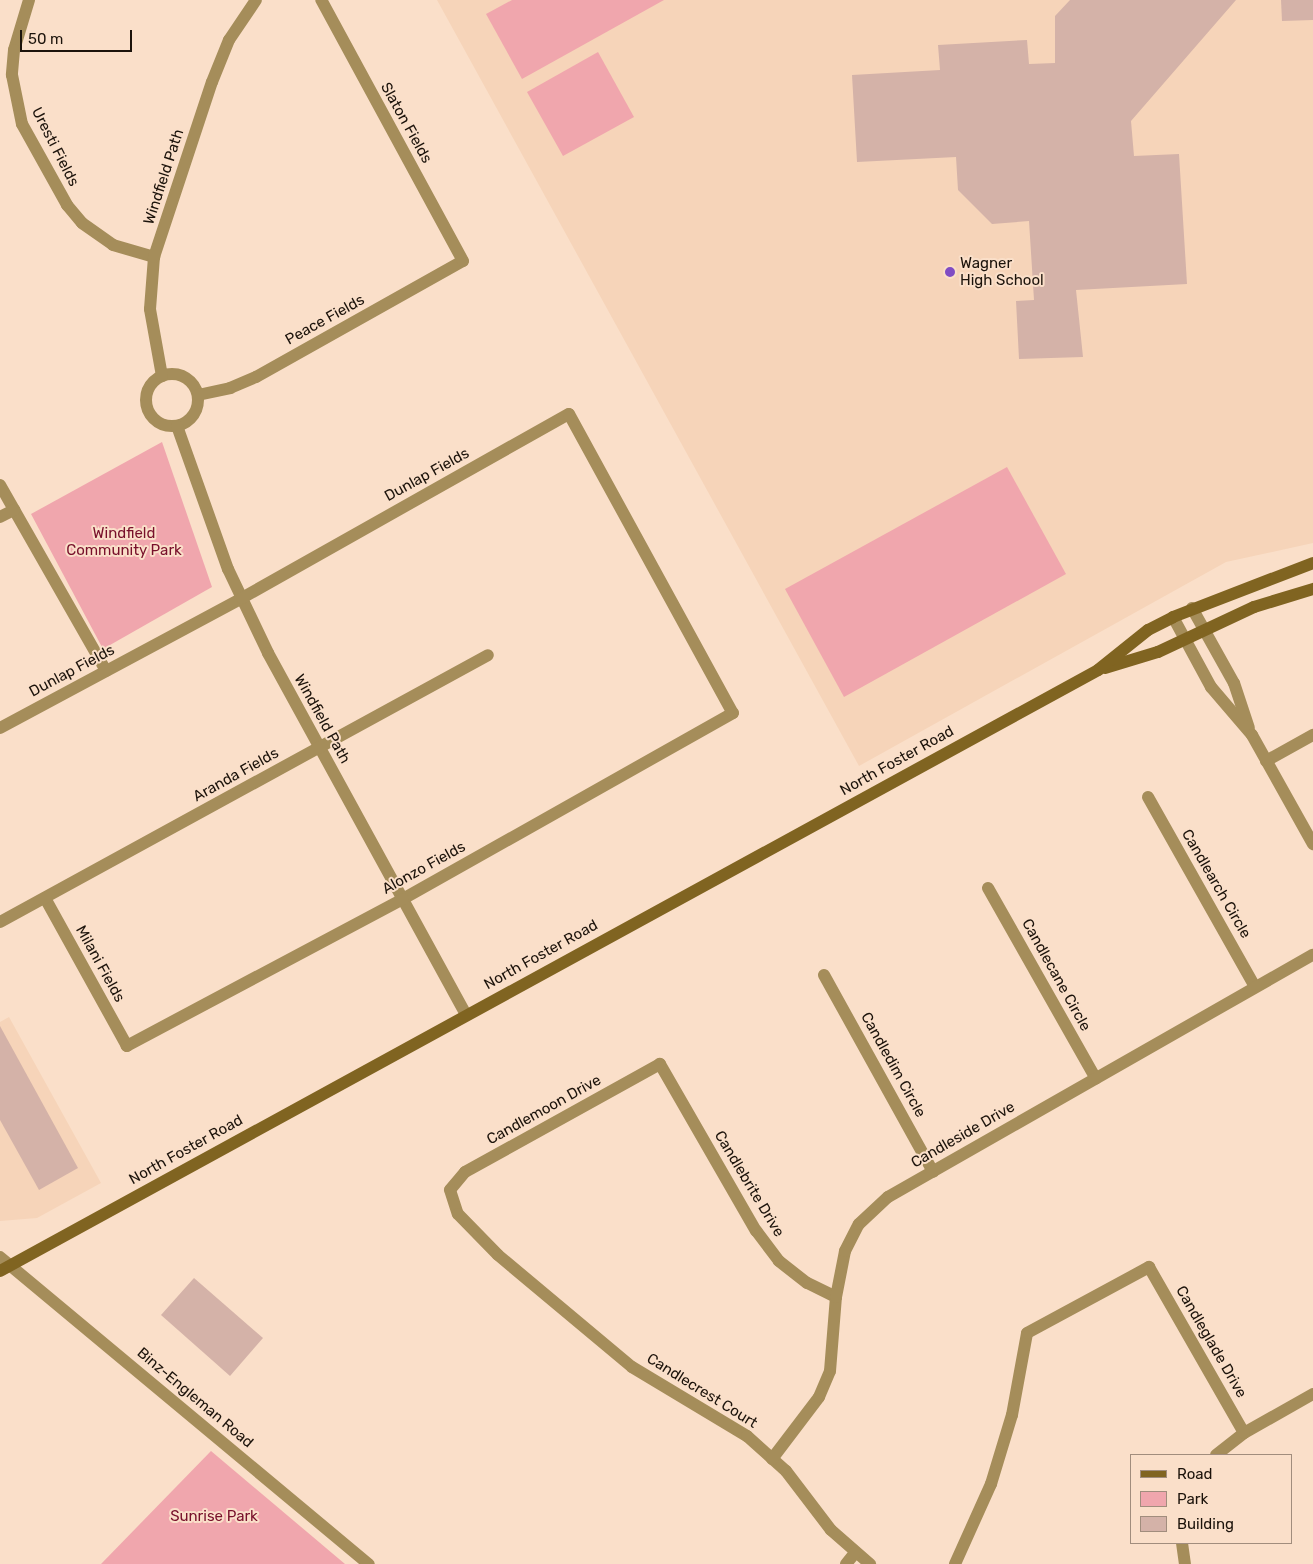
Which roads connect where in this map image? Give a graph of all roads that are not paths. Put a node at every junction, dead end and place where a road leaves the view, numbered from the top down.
1 (29, 0) edge
2 (256, 0) edge
3 (321, 0) edge
4 (154, 257) junction
5 (463, 261) joint
6 (162, 376) junction
7 (198, 395) junction
8 (178, 426) junction
9 (0, 485) edge
10 (14, 510) junction
11 (0, 517) edge
12 (1313, 563) edge
13 (1313, 589) edge
14 (242, 598) junction
15 (1192, 608) junction
16 (1173, 616) junction
17 (1205, 629) junction
18 (1185, 639) junction
19 (488, 655) dead end
20 (1098, 670) junction
21 (106, 671) junction
22 (733, 713) joint
23 (0, 728) edge
24 (1252, 735) junction
25 (1313, 735) edge
26 (319, 748) junction
27 (1266, 761) junction
28 (1148, 798) dead end
29 (1313, 844) edge
30 (988, 888) dead end
31 (45, 898) junction
32 (403, 899) junction
33 (0, 922) edge
34 (1313, 955) edge
35 (824, 975) dead end
36 (1256, 988) junction
37 (466, 1014) junction
38 (127, 1046) joint
39 (660, 1064) joint
40 (1096, 1079) junction
41 (933, 1172) junction
42 (450, 1190) joint
43 (3, 1264) edge
44 (836, 1297) junction
45 (1313, 1394) edge
46 (1244, 1433) junction
47 (1217, 1454) edge
48 (772, 1459) junction
49 (1182, 1544) edge
50 (855, 1553) junction
51 (369, 1564) edge
52 (846, 1564) edge
53 (870, 1564) edge
54 (955, 1564) edge
55 (1184, 1564) edge

1 - 4 street, Uresti Fields
2 - 4 street, Windfield Path
3 - 5 street, Slaton Fields
4 - 6 street, Windfield Path
5 - 7 street, Peace Fields
6 - 7 street
6 - 8 street
7 - 8 street
8 - 14 street, Windfield Path
9 - 10 street
10 - 11 street
10 - 21 street
12 - 15 main road, North Foster Road
13 - 17 main road, North Foster Road
14 - 21 street, Dunlap Fields
14 - 22 street, Dunlap Fields
14 - 26 street, Windfield Path
15 - 16 main road, North Foster Road
15 - 17 street
16 - 18 street
16 - 20 main road, North Foster Road
17 - 18 main road, North Foster Road
17 - 24 street
18 - 20 main road, North Foster Road
18 - 24 street
19 - 26 street, Aranda Fields
20 - 37 main road, North Foster Road
21 - 23 street, Dunlap Fields
22 - 32 street, Alonzo Fields
24 - 27 street
25 - 27 street
26 - 31 street, Aranda Fields
26 - 32 street, Windfield Path
27 - 29 street
28 - 36 street, Candlearch Circle
30 - 40 street, Candlecane Circle
31 - 33 street, Aranda Fields
31 - 38 street, Milani Fields
32 - 37 street, Windfield Path
32 - 38 street, Alonzo Fields
34 - 36 street, Candleside Drive
35 - 41 street, Candledim Circle
36 - 40 street, Candleside Drive
37 - 43 main road, North Foster Road
39 - 42 street, Candlemoon Drive
39 - 44 street, Candlebrite Drive
40 - 41 street, Candleside Drive
41 - 44 street, Candleside Drive
42 - 48 street, Candlecrest Court
43 - 51 street, Binz-Engleman Road
44 - 48 street, Candleside Drive
45 - 46 street
46 - 47 street
46 - 54 street, Candleglade Drive
48 - 50 street, Candlecrest Court
49 - 55 street
50 - 52 street
50 - 53 street, Candlecrest Court

